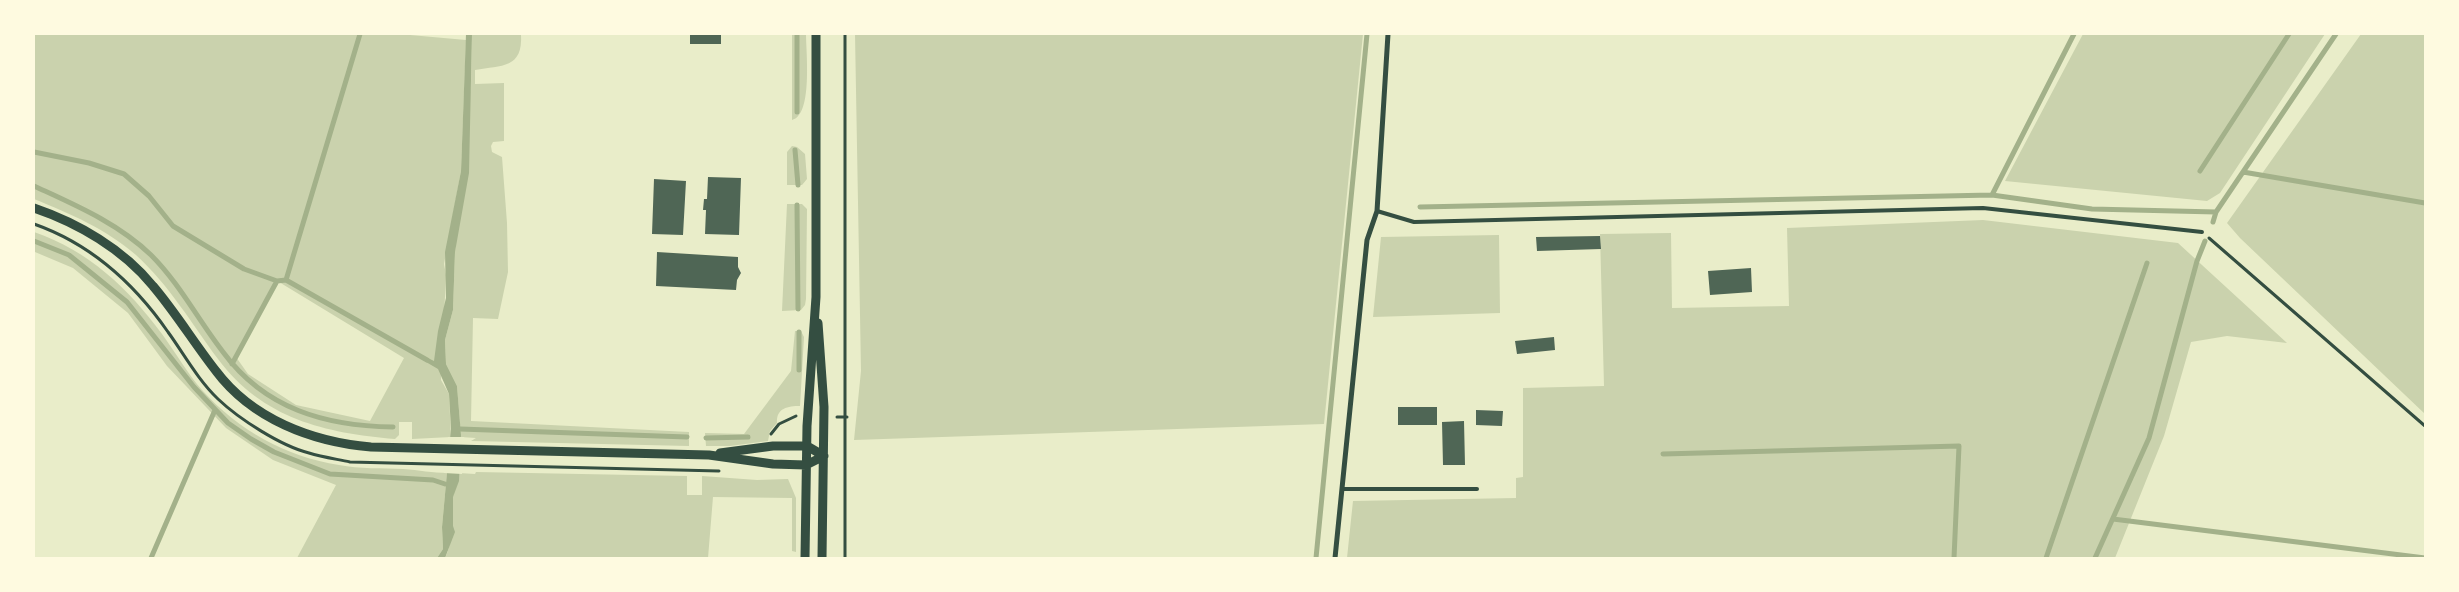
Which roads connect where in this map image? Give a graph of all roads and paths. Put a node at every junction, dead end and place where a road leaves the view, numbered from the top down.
1 (816, 34) edge
2 (845, 34) edge
3 (1388, 34) edge
4 (34, 208) edge
5 (1377, 211) junction
6 (34, 224) edge
7 (2202, 232) joint
8 (816, 297) junction
9 (216, 398) dead end
10 (799, 416) dead end
11 (2425, 426) edge
12 (770, 441) dead end
13 (807, 446) junction
14 (709, 455) junction
15 (824, 456) junction
16 (438, 464) dead end
17 (806, 465) junction
18 (723, 471) dead end
19 (1342, 489) junction
20 (1477, 489) dead end
21 (805, 558) edge
22 (822, 558) edge
23 (845, 558) edge
24 (1335, 558) edge

1 - 8 street
2 - 23 path
3 - 5 street
4 - 14 street
5 - 7 lane
5 - 19 street
6 - 9 path
7 - 11 path
8 - 13 street
8 - 15 street
10 - 12 path
13 - 14 street
13 - 15 street
13 - 17 street
14 - 17 street
15 - 17 street
15 - 22 street
16 - 18 path
17 - 21 street
19 - 20 lane
19 - 24 street

